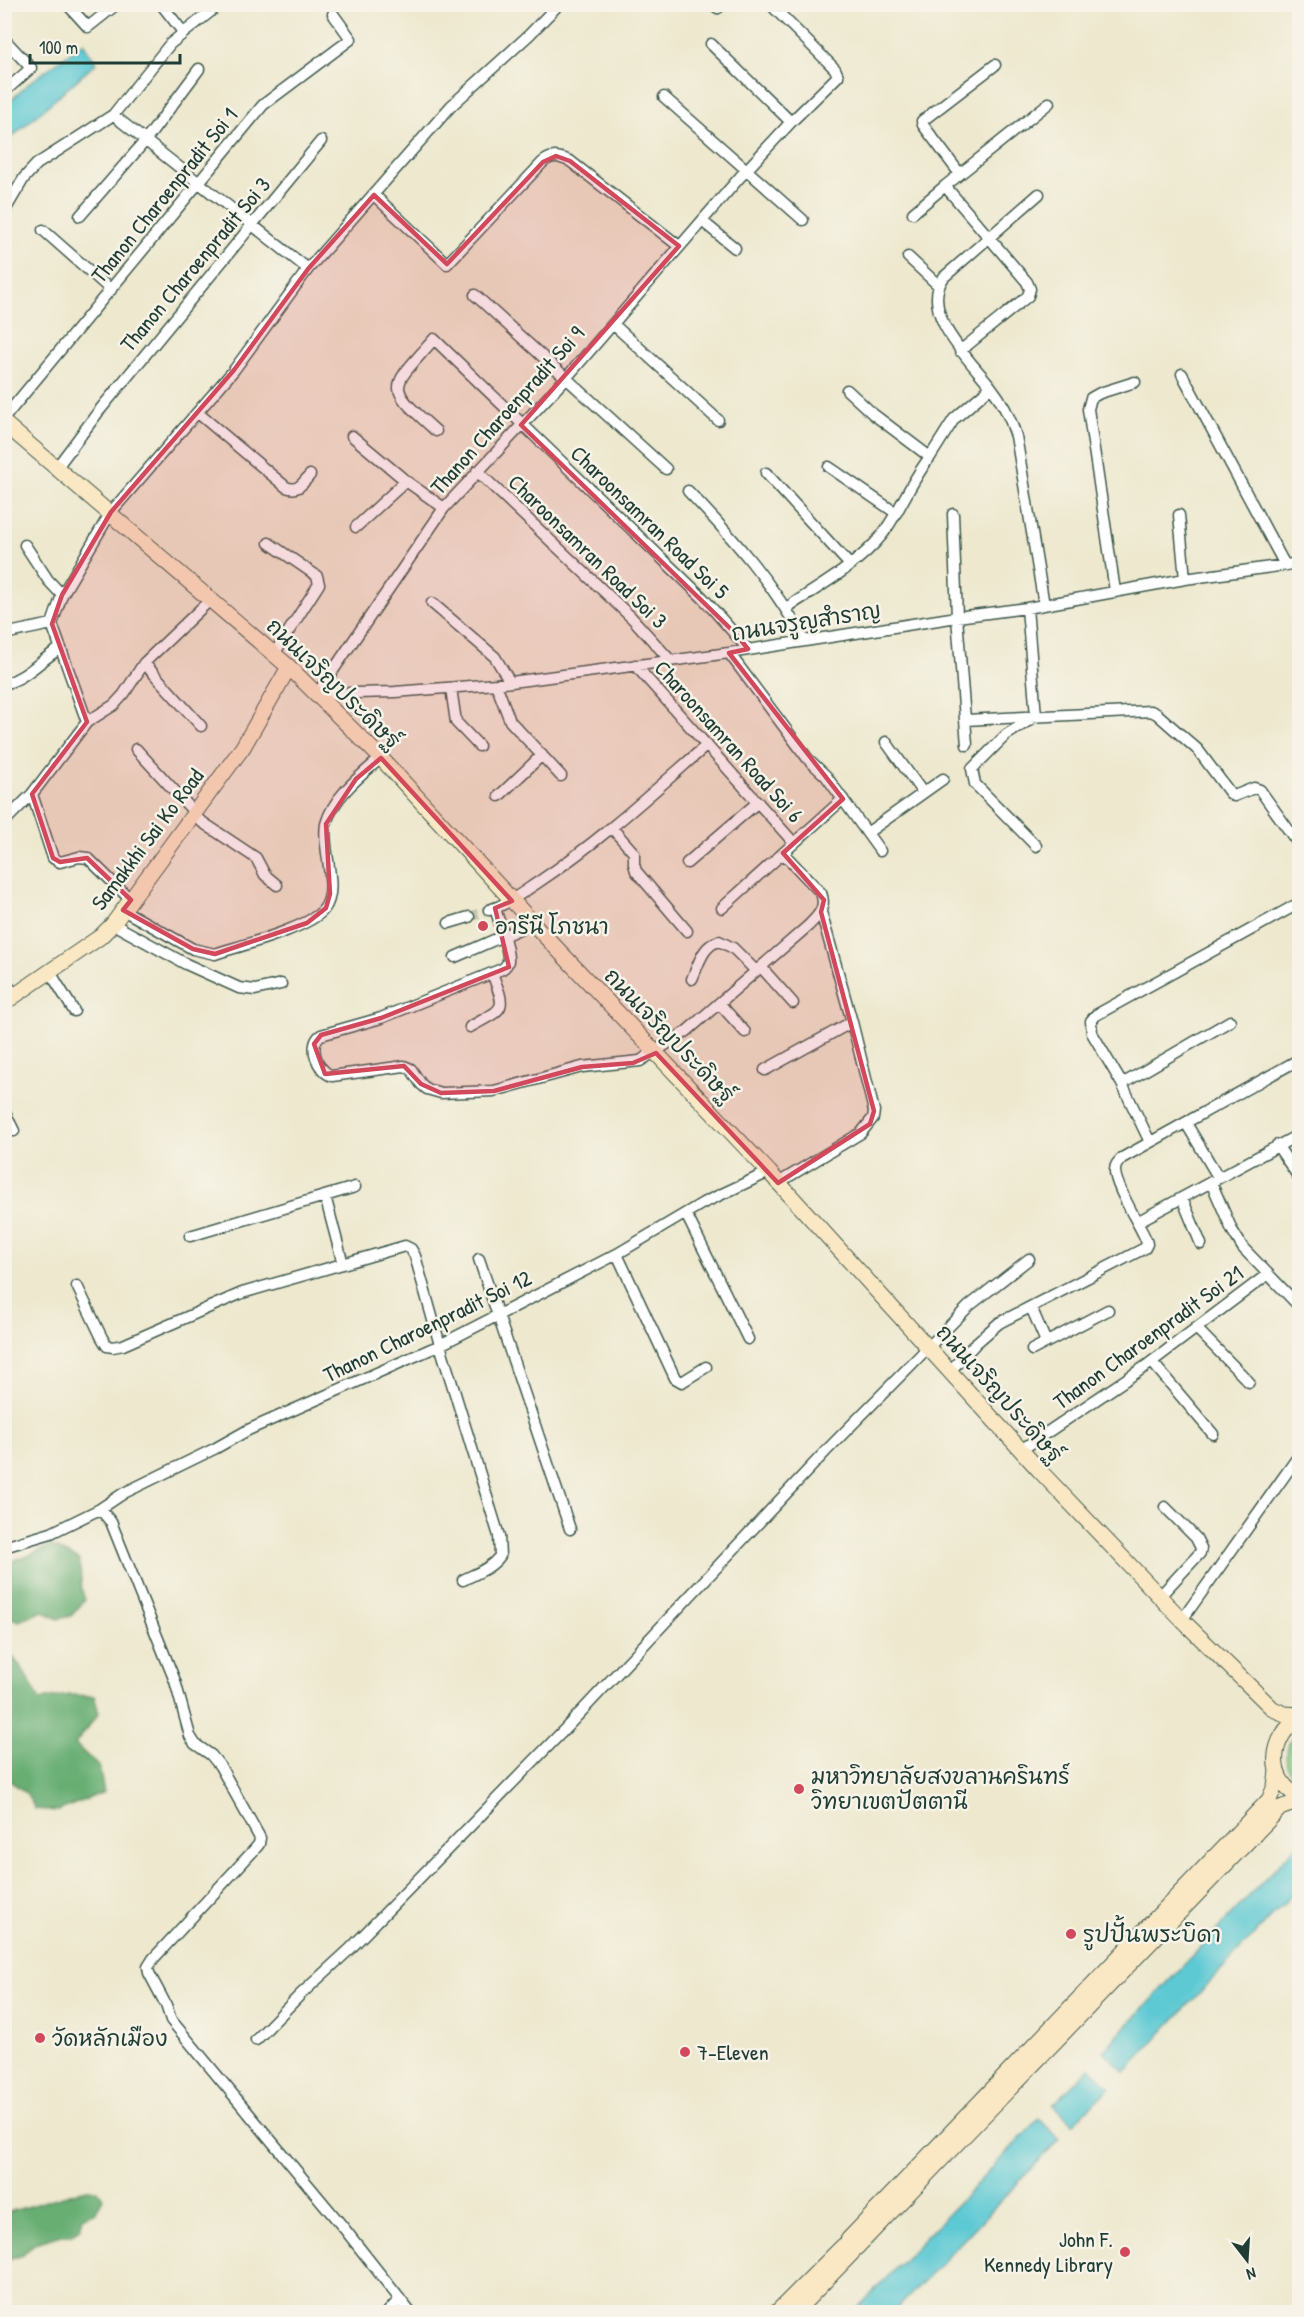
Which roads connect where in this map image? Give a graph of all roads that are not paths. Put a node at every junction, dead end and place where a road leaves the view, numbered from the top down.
1 (67, 4) edge
2 (117, 4) edge
3 (161, 4) edge
4 (220, 4) edge
5 (559, 4) edge
6 (712, 4) edge
7 (723, 4) edge
8 (774, 8) dead end
9 (333, 14) dead end
10 (183, 32) junction
11 (4, 39) edge
12 (711, 44) dead end
13 (995, 65) dead end
14 (198, 69) dead end
15 (4, 92) edge
16 (664, 97) dead end
17 (1049, 103) dead end
18 (113, 115) junction
19 (791, 122) junction
20 (146, 140) junction
21 (321, 141) dead end
22 (748, 169) junction
23 (960, 174) junction
24 (199, 182) junction
25 (945, 186) junction
26 (1040, 194) dead end
27 (374, 195) junction
28 (4, 212) edge
29 (913, 213) dead end
30 (80, 216) dead end
31 (803, 220) dead end
32 (702, 221) junction
33 (253, 225) junction
34 (44, 230) dead end
35 (989, 238) junction
36 (679, 246) junction
37 (735, 248) dead end
38 (908, 257) dead end
39 (308, 269) junction
40 (938, 285) junction
41 (111, 290) junction
42 (474, 295) dead end
43 (613, 324) junction
44 (960, 351) junction
45 (1182, 374) dead end
46 (567, 377) junction
47 (1135, 382) dead end
48 (991, 387) junction
49 (847, 390) dead end
50 (198, 413) junction
51 (718, 420) dead end
52 (6, 425) edge
53 (521, 425) junction
54 (436, 430) dead end
55 (352, 436) dead end
56 (930, 457) junction
57 (57, 467) junction
58 (829, 467) dead end
59 (666, 469) dead end
60 (477, 471) junction
61 (766, 473) dead end
62 (310, 475) dead end
63 (406, 481) junction
64 (688, 491) dead end
65 (444, 508) junction
66 (111, 512) junction
67 (896, 513) junction
68 (952, 514) dead end
69 (1179, 515) dead end
70 (356, 527) dead end
71 (269, 543) dead end
72 (25, 545) dead end
73 (1299, 563) edge
74 (849, 564) junction
75 (1286, 565) junction
76 (1185, 579) junction
77 (1115, 591) junction
78 (62, 595) junction
79 (210, 600) junction
80 (432, 603) dead end
81 (1044, 605) junction
82 (786, 608) junction
83 (1027, 608) junction
84 (957, 617) junction
85 (52, 624) junction
86 (4, 634) edge
87 (804, 640) junction
88 (61, 648) junction
89 (748, 649) junction
90 (729, 653) junction
91 (274, 654) junction
92 (671, 661) junction
93 (144, 663) junction
94 (635, 665) junction
95 (289, 667) junction
96 (510, 682) junction
97 (4, 684) edge
98 (496, 684) junction
99 (451, 688) junction
100 (317, 694) junction
101 (1036, 716) junction
102 (965, 720) junction
103 (87, 722) junction
104 (201, 726) dead end
105 (886, 742) dead end
106 (967, 745) dead end
107 (479, 746) dead end
108 (707, 746) junction
109 (136, 749) dead end
110 (542, 755) junction
111 (381, 758) junction
112 (561, 776) dead end
113 (943, 779) dead end
114 (923, 793) junction
115 (32, 794) junction
116 (499, 796) dead end
117 (843, 799) junction
118 (758, 802) junction
119 (194, 815) junction
120 (4, 822) edge
121 (612, 828) junction
122 (867, 833) junction
123 (794, 843) junction
124 (1036, 846) dead end
125 (1299, 846) edge
126 (880, 851) dead end
127 (783, 853) junction
128 (687, 863) dead end
129 (277, 885) dead end
130 (512, 901) junction
131 (127, 905) junction
132 (1294, 906) dead end
133 (722, 908) dead end
134 (821, 912) junction
135 (469, 917) tunnel mouth
136 (449, 923) dead end
137 (533, 923) junction
138 (113, 924) junction
139 (687, 931) dead end
140 (503, 936) junction
141 (455, 957) dead end
142 (759, 969) junction
143 (50, 972) junction
144 (492, 973) junction
145 (692, 979) dead end
146 (4, 982) edge
147 (281, 984) dead end
148 (10, 999) edge
149 (719, 1003) junction
150 (793, 1003) dead end
151 (74, 1011) dead end
152 (1230, 1021) dead end
153 (852, 1022) junction
154 (470, 1027) dead end
155 (745, 1032) dead end
156 (656, 1053) junction
157 (1299, 1059) edge
158 (765, 1070) dead end
159 (1122, 1084) junction
160 (4, 1111) edge
161 (1185, 1123) junction
162 (14, 1131) dead end
163 (1299, 1134) edge
164 (1150, 1142) junction
165 (1277, 1145) junction
166 (773, 1177) junction
167 (1215, 1179) junction
168 (1299, 1179) edge
169 (356, 1187) dead end
170 (326, 1196) junction
171 (1182, 1198) junction
172 (686, 1214) junction
173 (1138, 1221) junction
174 (190, 1236) dead end
175 (1201, 1244) dead end
176 (617, 1254) junction
177 (479, 1258) dead end
178 (1029, 1259) dead end
179 (343, 1264) junction
180 (1268, 1274) junction
181 (77, 1286) dead end
182 (1298, 1305) edge
183 (1030, 1307) junction
184 (1108, 1310) dead end
185 (497, 1315) junction
186 (1196, 1328) junction
187 (748, 1339) dead end
188 (1046, 1342) junction
189 (440, 1345) junction
190 (929, 1348) junction
191 (1032, 1350) dead end
192 (1152, 1362) junction
193 (706, 1368) dead end
194 (950, 1371) junction
195 (1249, 1382) dead end
196 (1213, 1434) dead end
197 (1021, 1450) junction
198 (1299, 1454) edge
199 (1165, 1507) dead end
200 (100, 1509) junction
201 (570, 1529) dead end
202 (4, 1547) edge
203 (463, 1580) dead end
204 (1160, 1596) junction
205 (1182, 1620) junction
206 (1273, 1709) junction
207 (1299, 1716) edge
208 (1278, 1741) junction
209 (1276, 1771) junction
210 (1299, 1797) edge
211 (1299, 1802) edge
212 (256, 2040) dead end
213 (850, 2247) junction
214 (400, 2299) junction
215 (388, 2313) edge
216 (410, 2313) edge
217 (777, 2313) edge
218 (795, 2313) edge

1 - 2 street
3 - 10 street
4 - 10 street
5 - 27 street
6 - 7 street
8 - 19 street, Thanon Charoenpradit Soi 9
9 - 24 street, Thanon Charoenpradit Soi 1
10 - 18 street
11 - 15 street
12 - 19 street
13 - 23 street
14 - 20 street
16 - 22 street
17 - 23 street
18 - 20 street
18 - 28 street
19 - 22 street, Thanon Charoenpradit Soi 9
20 - 24 street
20 - 30 street
21 - 33 street, Thanon Charoenpradit Soi 3
22 - 31 street
22 - 32 street, Thanon Charoenpradit Soi 9
23 - 25 street
24 - 33 street
24 - 41 street, Thanon Charoenpradit Soi 1
25 - 29 street
25 - 35 street
26 - 35 street
27 - 36 street
27 - 39 street
32 - 36 street, Thanon Charoenpradit Soi 9
32 - 37 street
33 - 39 street
33 - 57 street, Thanon Charoenpradit Soi 3
34 - 41 street
35 - 40 street
35 - 44 street
36 - 43 street, Thanon Charoenpradit Soi 9
38 - 40 street
39 - 50 street
40 - 44 street
41 - 52 street, Thanon Charoenpradit Soi 1
42 - 46 street
43 - 46 street, Thanon Charoenpradit Soi 9
43 - 51 street
44 - 48 street
45 - 75 street
46 - 53 street, Thanon Charoenpradit Soi 9
46 - 59 street
47 - 77 street
48 - 56 street
48 - 81 street
49 - 56 street
50 - 62 street
50 - 66 street
52 - 57 main road, ถนนเจริญประดิษฐ์
53 - 54 street, Charoonsamran Road Soi 5
53 - 60 street, Thanon Charoenpradit Soi 9
53 - 89 street, Charoonsamran Road Soi 5
55 - 63 street
56 - 67 street
57 - 66 main road, ถนนเจริญประดิษฐ์
58 - 67 street
60 - 65 street, Thanon Charoenpradit Soi 9
60 - 92 street, Charoonsamran Road Soi 3
61 - 74 street
63 - 65 street
63 - 70 street
64 - 82 street
65 - 100 street, Thanon Charoenpradit Soi 9
66 - 78 street
66 - 79 main road, ถนนเจริญประดิษฐ์
67 - 74 street
68 - 84 street
69 - 76 street
71 - 91 street
72 - 78 street
73 - 75 street, ถนนจรูญสำราญ
74 - 82 street
75 - 76 street, ถนนจรูญสำราญ
76 - 77 street, ถนนจรูญสำราญ
77 - 81 street, ถนนจรูญสำราญ
78 - 85 street
79 - 91 main road, ถนนเจริญประดิษฐ์
79 - 93 street
80 - 96 street
81 - 83 street, ถนนจรูญสำราญ
82 - 87 street
83 - 84 street, ถนนจรูญสำราญ
83 - 101 street
84 - 87 street, ถนนจรูญสำราญ
84 - 102 street
85 - 86 street
85 - 88 street
87 - 89 street, ถนนจรูญสำราญ
88 - 97 street
88 - 103 street
89 - 90 street, ถนนจรูญสำราญ
90 - 92 street, ถนนจรูญสำราญ
90 - 117 street
91 - 95 main road, ถนนเจริญประดิษฐ์
92 - 94 street, ถนนจรูญสำราญ
93 - 103 street
93 - 104 street
94 - 96 street, ถนนจรูญสำราญ
94 - 108 street, Charoonsamran Road Soi 6
95 - 100 main road, ถนนเจริญประดิษฐ์
95 - 119 main road, Samakkhi Sai Ko Road
96 - 98 street, ถนนจรูญสำราญ
98 - 99 street, ถนนจรูญสำราญ
98 - 110 street
99 - 100 street, ถนนจรูญสำราญ
99 - 107 street
100 - 111 main road, ถนนเจริญประดิษฐ์
101 - 102 street
101 - 124 street
101 - 125 street
102 - 106 street
103 - 115 street
105 - 114 street
108 - 118 street, Charoonsamran Road Soi 6
108 - 121 street
109 - 119 street
110 - 112 street
110 - 116 street
111 - 130 main road, ถนนเจริญประดิษฐ์
111 - 131 street
113 - 114 street
114 - 122 street
115 - 120 street
115 - 131 street
117 - 122 street
117 - 123 street
118 - 123 street, Charoonsamran Road Soi 6
118 - 128 street
119 - 129 street
119 - 131 main road, Samakkhi Sai Ko Road
121 - 130 street
121 - 139 street
122 - 126 street
123 - 127 street
127 - 133 street
127 - 134 street
130 - 137 main road, ถนนเจริญประดิษฐ์
130 - 140 street
131 - 138 main road, Samakkhi Sai Ko Road
132 - 159 street
134 - 142 street
134 - 153 street
135 - 136 street
137 - 140 street
137 - 156 main road, ถนนเจริญประดิษฐ์
138 - 143 main road, Samakkhi Sai Ko Road
138 - 147 street
140 - 141 street
140 - 144 street
142 - 145 street
142 - 149 street
142 - 150 street
143 - 148 main road, Samakkhi Sai Ko Road
143 - 151 street
144 - 154 street
144 - 156 street
146 - 148 street
149 - 155 street
149 - 156 street
152 - 159 street
153 - 158 street
153 - 166 street, Thanon Charoenpradit Soi 12
156 - 166 main road, ถนนเจริญประดิษฐ์
157 - 161 street
159 - 164 street
160 - 162 street
161 - 164 street
161 - 167 street
163 - 165 street
164 - 173 street
165 - 167 street
165 - 168 street
166 - 172 street, Thanon Charoenpradit Soi 12
166 - 190 main road, ถนนเจริญประดิษฐ์
167 - 171 street
167 - 180 street
169 - 170 street
170 - 174 street
170 - 179 street
171 - 173 street
171 - 175 street
172 - 176 street, Thanon Charoenpradit Soi 12
172 - 187 street
173 - 183 street
176 - 185 street, Thanon Charoenpradit Soi 12
176 - 193 street
177 - 185 street
178 - 190 street
179 - 181 street
179 - 189 street
180 - 182 street
180 - 186 street, Thanon Charoenpradit Soi 21
183 - 188 street
183 - 194 street
184 - 188 street
185 - 189 street, Thanon Charoenpradit Soi 12
185 - 201 street
186 - 192 street, Thanon Charoenpradit Soi 21
186 - 195 street
188 - 191 street
189 - 200 street, Thanon Charoenpradit Soi 12
189 - 203 street
190 - 194 main road, ถนนเจริญประดิษฐ์
190 - 212 street
192 - 196 street
192 - 197 street, Thanon Charoenpradit Soi 21
194 - 197 main road, ถนนเจริญประดิษฐ์
197 - 204 main road, ถนนเจริญประดิษฐ์
198 - 205 street
199 - 204 street
200 - 202 street, Thanon Charoenpradit Soi 12
200 - 214 street
204 - 205 main road, ถนนเจริญประดิษฐ์
205 - 206 main road, ถนนเจริญประดิษฐ์
206 - 207 main road
206 - 208 main road
207 - 208 main road
208 - 209 main road
209 - 210 main road
209 - 213 main road
211 - 213 main road
213 - 217 main road
213 - 218 main road
214 - 215 street
214 - 216 street

